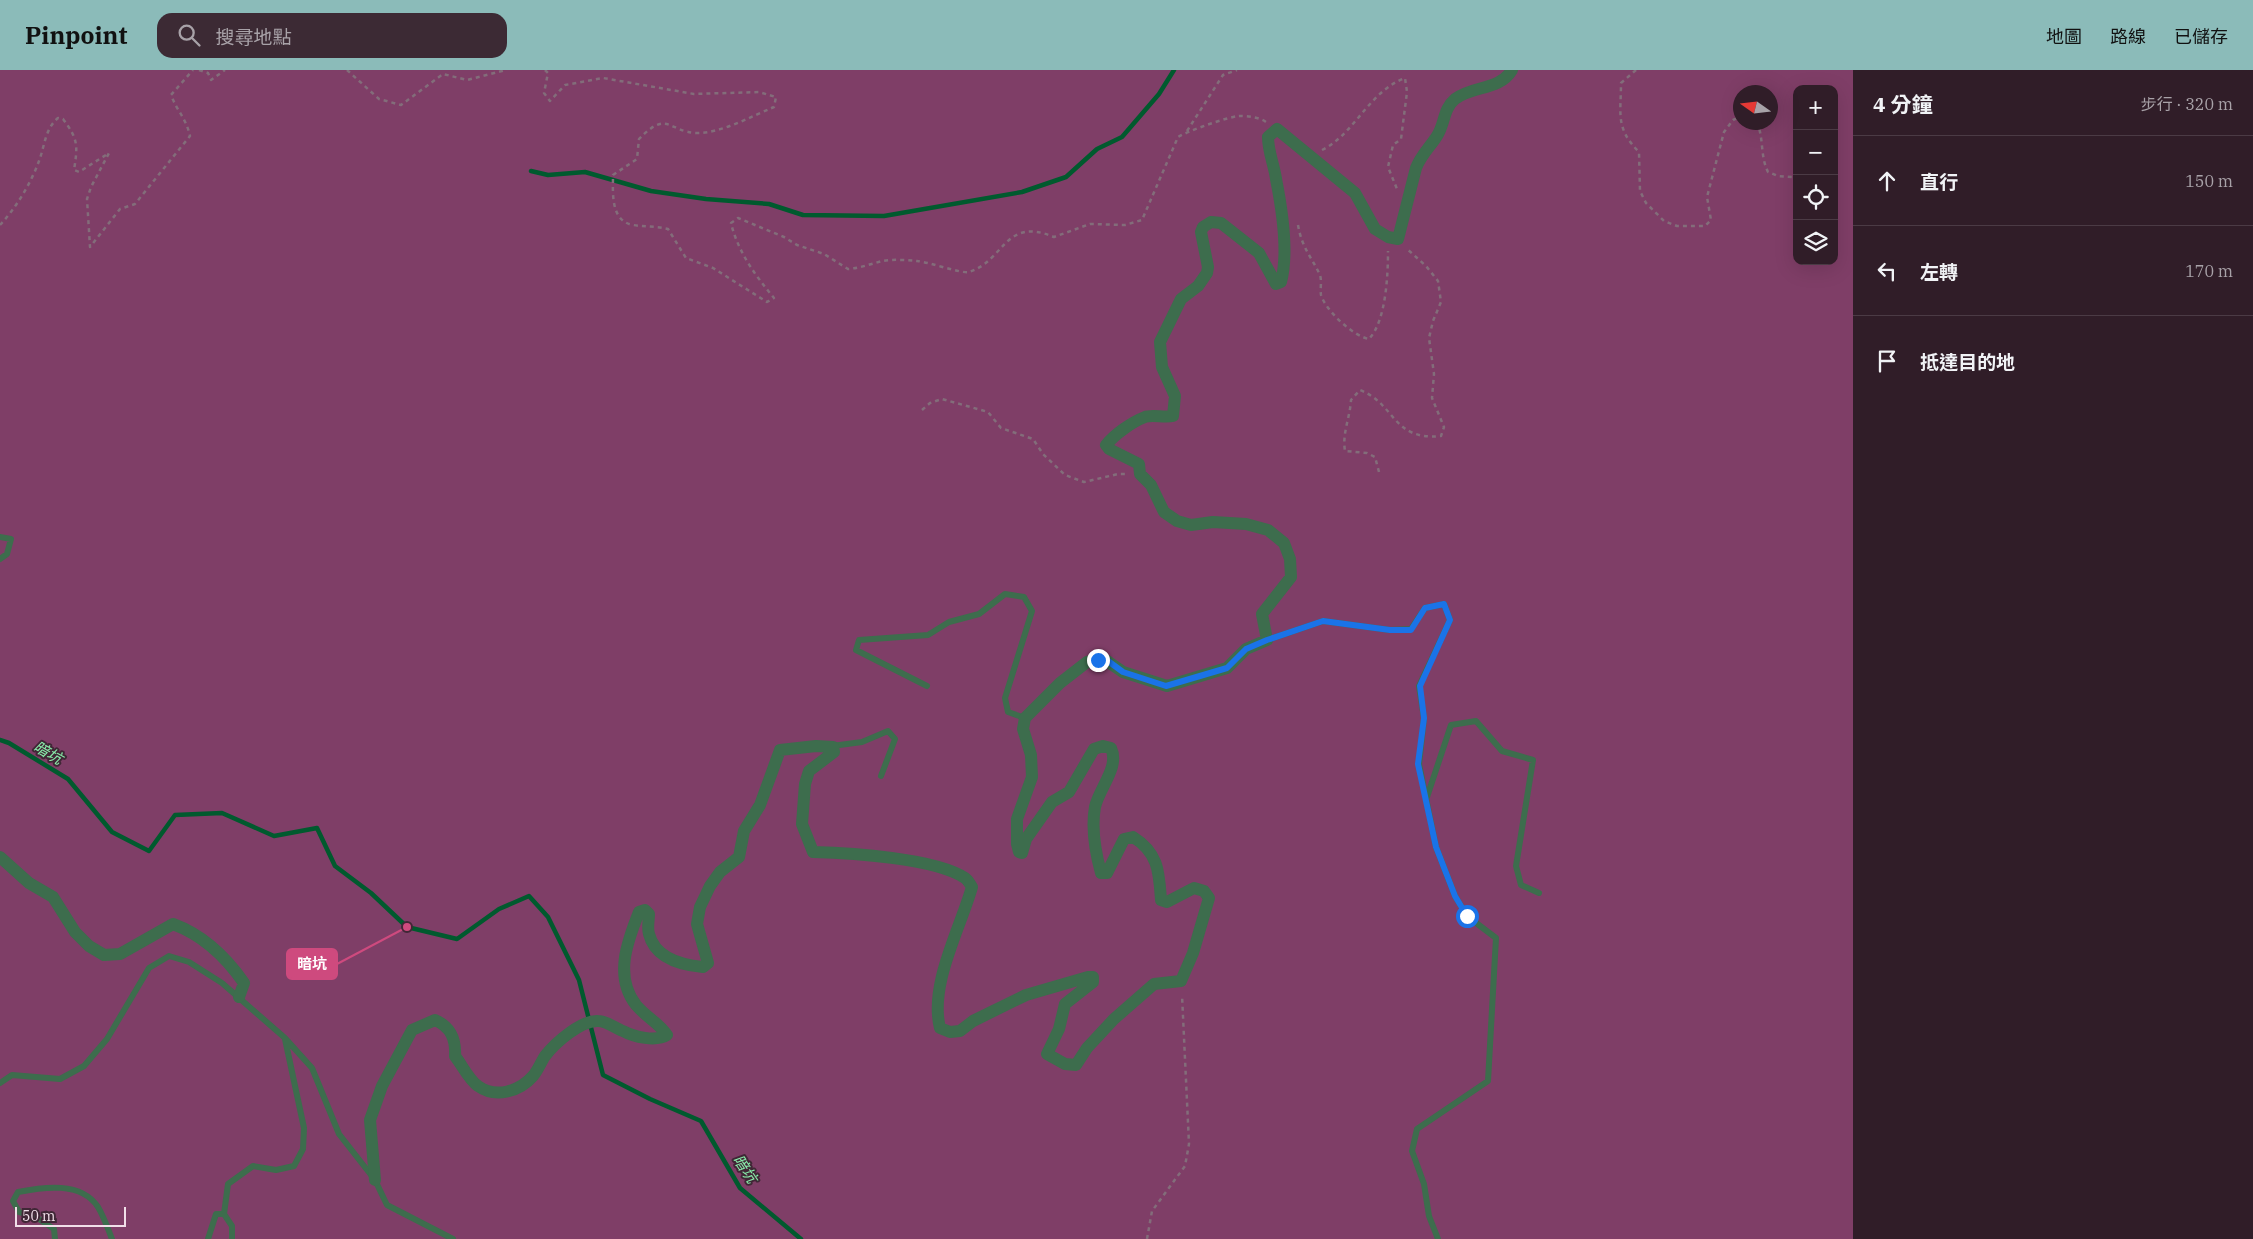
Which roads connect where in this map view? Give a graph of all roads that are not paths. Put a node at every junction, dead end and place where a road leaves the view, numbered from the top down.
1 (1512, 70) edge
2 (0, 536) edge
3 (0, 559) edge
4 (1267, 640) junction
5 (927, 686) dead end
6 (1026, 718) junction
7 (816, 746) junction
8 (881, 776) dead end
9 (1426, 798) junction
10 (0, 857) edge
11 (1539, 893) dead end
12 (239, 997) junction
13 (285, 1038) junction
14 (0, 1083) edge
15 (375, 1180) junction
16 (224, 1214) junction
17 (55, 1239) edge
18 (112, 1239) edge
19 (208, 1239) edge
20 (232, 1239) edge
21 (453, 1239) edge
22 (1438, 1239) edge

1 - 4 street
2 - 3 lane
4 - 6 street
4 - 9 lane
5 - 6 lane
6 - 7 street
7 - 8 lane
7 - 15 street
9 - 11 lane
9 - 22 lane
10 - 12 street
12 - 13 lane
12 - 14 lane
13 - 15 lane
13 - 16 lane
15 - 21 lane
16 - 19 lane
16 - 20 lane
17 - 18 lane

